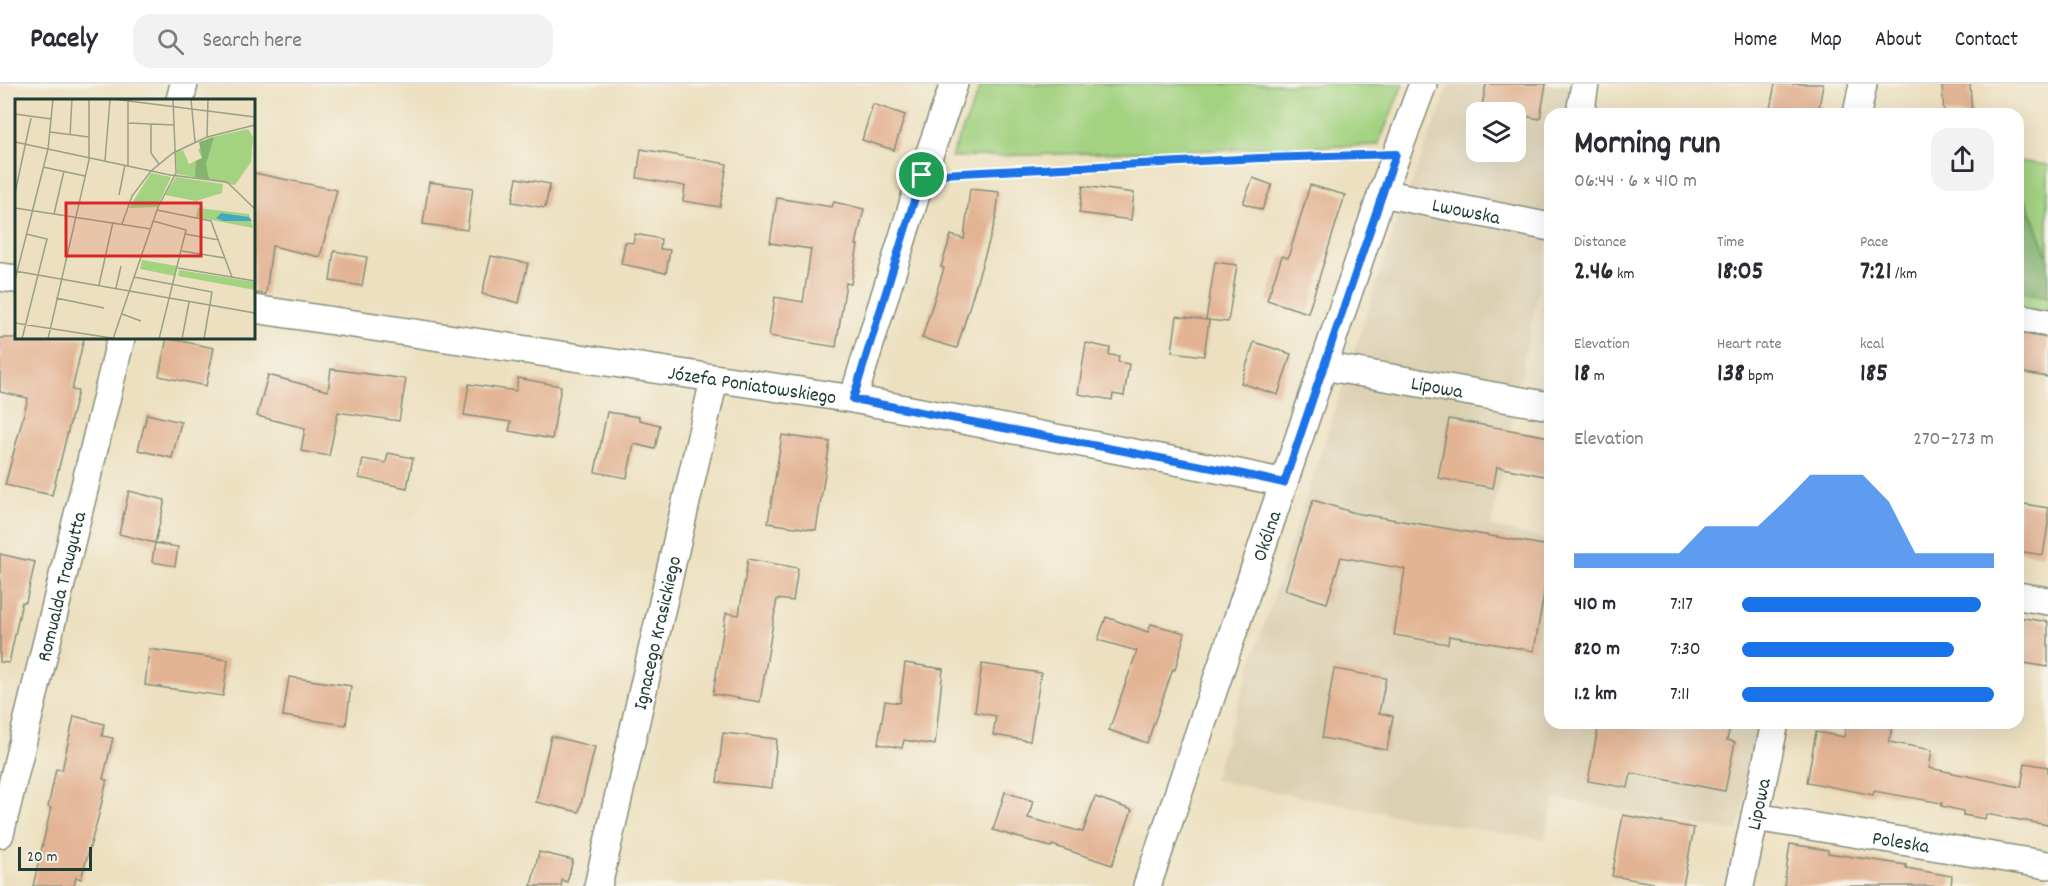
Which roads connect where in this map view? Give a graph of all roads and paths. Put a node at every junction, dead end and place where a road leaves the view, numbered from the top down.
1 (184, 84) edge
2 (954, 84) edge
3 (1423, 84) edge
4 (1585, 84) edge
5 (1863, 84) edge
6 (180, 99) edge
7 (1581, 108) edge
8 (1858, 108) edge
9 (1396, 154) junction
10 (922, 175) junction
11 (1382, 193) junction
12 (1544, 226) edge
13 (0, 277) edge
14 (15, 279) edge
15 (255, 309) edge
16 (2024, 318) edge
17 (2048, 323) edge
18 (121, 339) edge
19 (1323, 366) junction
20 (714, 380) junction
21 (853, 399) junction
22 (1544, 405) edge
23 (1284, 483) junction
24 (2024, 597) edge
25 (2048, 601) edge
26 (1774, 729) edge
27 (1755, 817) junction
28 (0, 834) edge
29 (2048, 865) edge
30 (598, 886) edge
31 (1147, 886) edge
32 (1740, 886) edge

1 - 6 street
2 - 10 street
3 - 9 street, Okólna
4 - 7 street
5 - 8 street
9 - 10 path
9 - 11 street, Okólna
10 - 21 street
11 - 12 street, Lwowska
11 - 19 street, Okólna
13 - 14 street
15 - 20 street, Józefa Poniatowskiego
16 - 17 street
18 - 28 street, Romualda Traugutta
19 - 22 street, Lipowa
19 - 23 street, Okólna
20 - 21 street, Józefa Poniatowskiego
20 - 30 street, Ignacego Krasickiego
21 - 23 street, Józefa Poniatowskiego
23 - 31 street, Okólna
24 - 25 street
26 - 27 street, Lipowa
27 - 29 street, Poleska
27 - 32 street, Lipowa

